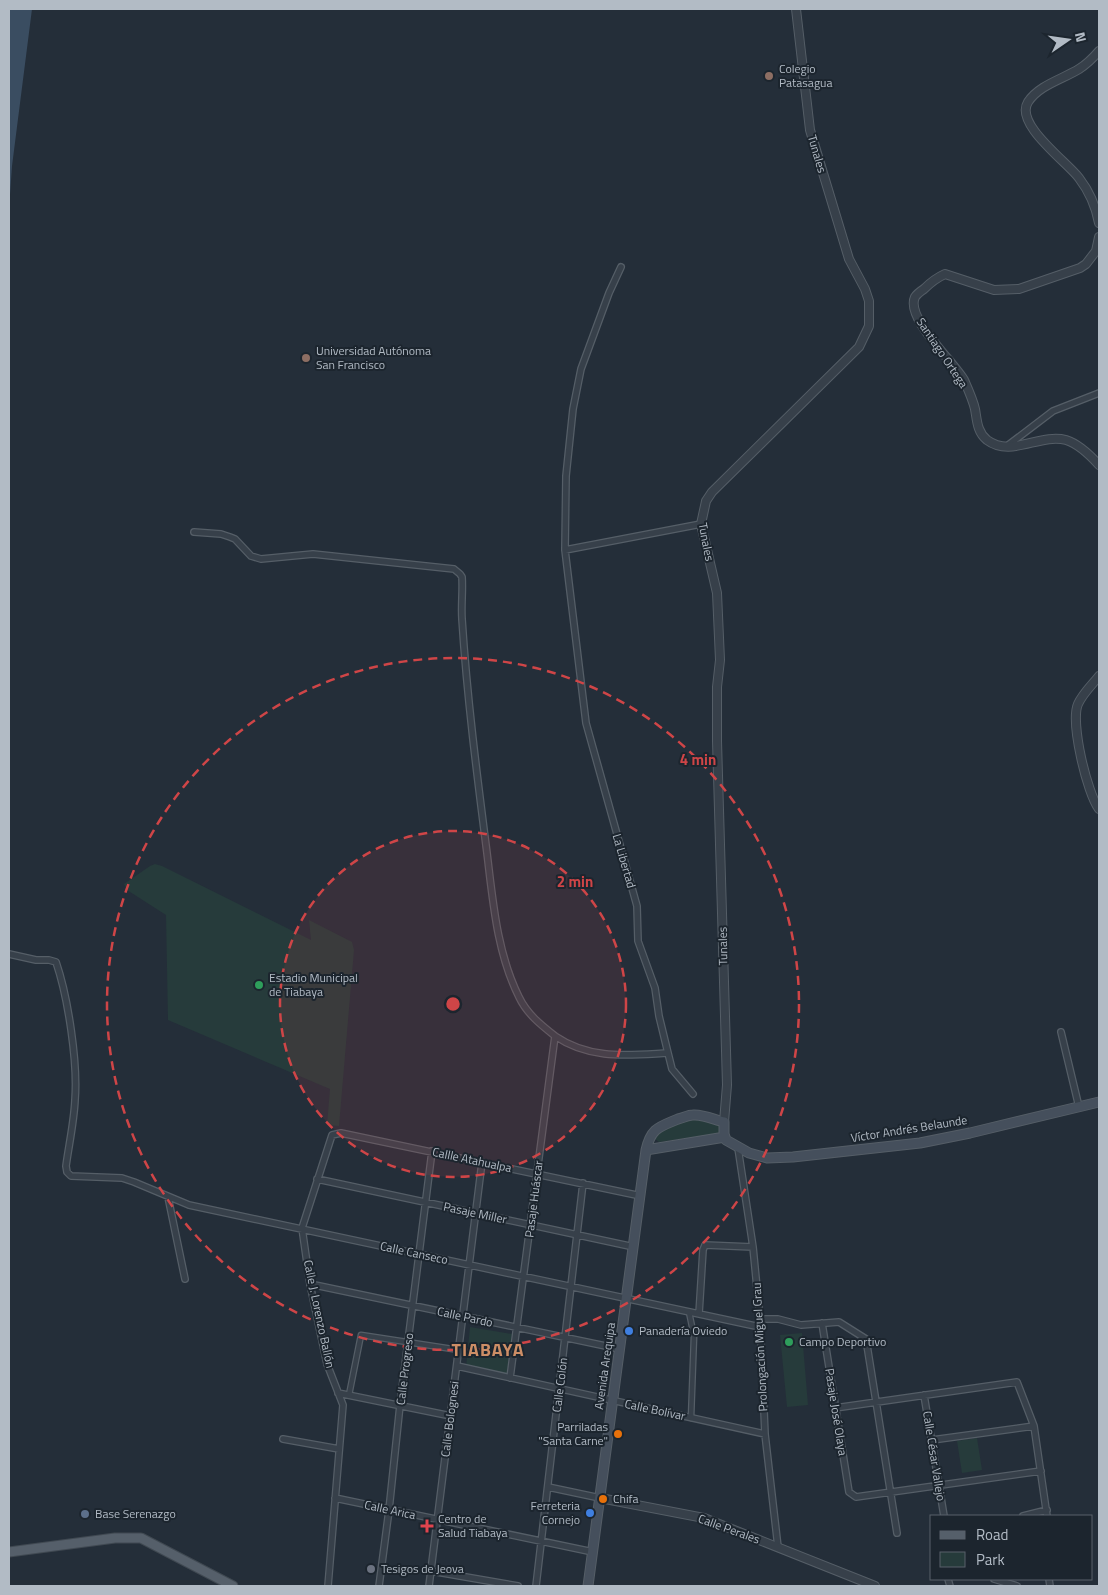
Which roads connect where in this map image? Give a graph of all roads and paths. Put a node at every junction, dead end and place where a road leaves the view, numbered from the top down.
1 (796, 9) edge
2 (1099, 51) edge
3 (1099, 223) edge
4 (1099, 237) edge
5 (621, 267) dead end
6 (1099, 394) edge
7 (1007, 446) junction
8 (1099, 465) edge
9 (701, 524) junction
10 (194, 532) dead end
11 (565, 550) junction
12 (1099, 676) edge
13 (1099, 809) edge
14 (9, 954) edge
15 (1061, 1032) dead end
16 (555, 1036) junction
17 (668, 1053) junction
18 (693, 1094) dead end
19 (1099, 1102) edge
20 (1079, 1106) junction
21 (724, 1122) junction
22 (332, 1134) joint
23 (725, 1137) junction
24 (738, 1148) junction
25 (646, 1150) junction
26 (432, 1151) junction
27 (482, 1162) junction
28 (537, 1174) junction
29 (316, 1179) junction
30 (583, 1183) junction
31 (641, 1196) junction
32 (168, 1197) junction
33 (426, 1203) junction
34 (476, 1213) junction
35 (530, 1225) junction
36 (302, 1228) junction
37 (577, 1235) junction
38 (634, 1247) junction
39 (753, 1247) junction
40 (420, 1254) junction
41 (470, 1264) junction
42 (524, 1276) junction
43 (185, 1279) dead end
44 (310, 1284) junction
45 (571, 1286) junction
46 (627, 1298) junction
47 (413, 1305) junction
48 (690, 1312) junction
49 (699, 1314) junction
50 (463, 1316) junction
51 (760, 1319) junction
52 (822, 1323) junction
53 (760, 1327) junction
54 (517, 1328) junction
55 (565, 1338) junction
56 (408, 1342) junction
57 (459, 1350) junction
58 (620, 1350) junction
59 (457, 1366) junction
60 (510, 1378) junction
61 (559, 1389) junction
62 (338, 1393) junction
63 (349, 1395) junction
64 (924, 1395) junction
65 (613, 1400) junction
66 (876, 1402) junction
67 (400, 1405) junction
68 (835, 1408) junction
69 (451, 1416) junction
70 (691, 1418) junction
71 (1034, 1426) junction
72 (765, 1434) junction
73 (283, 1440) dead end
74 (932, 1440) junction
75 (340, 1449) junction
76 (1041, 1471) junction
77 (939, 1485) junction
78 (548, 1487) junction
79 (890, 1492) junction
80 (335, 1498) junction
81 (600, 1498) junction
82 (390, 1510) junction
83 (1047, 1513) edge
84 (944, 1515) edge
85 (1031, 1515) edge
86 (437, 1520) junction
87 (897, 1533) dead end
88 (541, 1541) junction
89 (778, 1547) junction
90 (9, 1552) edge
91 (593, 1552) junction
92 (432, 1571) junction
93 (997, 1581) edge
94 (232, 1586) edge
95 (328, 1586) edge
96 (379, 1586) edge
97 (429, 1586) edge
98 (518, 1586) edge
99 (536, 1586) edge
100 (588, 1586) edge
101 (876, 1586) edge
102 (1017, 1586) edge

1 - 9 street, Tunales
2 - 3 street
4 - 7 street, Santiago Ortega
5 - 11 street, La Libertad
6 - 7 street
7 - 8 street
9 - 11 street
9 - 21 street, Tunales
10 - 16 street
11 - 17 street, La Libertad
12 - 13 street
14 - 32 street, Calle Canseco
15 - 20 street
16 - 17 street
16 - 28 street, Pasaje Huáscar
17 - 18 street, La Libertad
19 - 20 main road, Víctor Andrés Belaunde
20 - 24 main road, Víctor Andrés Belaunde
21 - 23 main road
21 - 25 main road, Avenida Arequipa
22 - 26 street, Callle Atahualpa
22 - 29 street, Calle J. Lorenzo Ballón
23 - 24 main road, Víctor Andrés Belaunde
23 - 25 main road
24 - 39 street, Prolongación Miguel Grau
25 - 31 main road, Avenida Arequipa
26 - 27 street, Callle Atahualpa
26 - 33 street, Calle Progreso
27 - 28 street, Callle Atahualpa
27 - 34 street, Calle Bolognesi
28 - 30 street, Callle Atahualpa
28 - 35 street, Pasaje Huáscar
29 - 33 street, Pasaje Miller
29 - 36 street, Calle J. Lorenzo Ballón
30 - 31 street, Callle Atahualpa
30 - 37 street, Calle Colón
31 - 38 main road, Avenida Arequipa
32 - 36 street, Calle Canseco
32 - 43 street
33 - 34 street, Pasaje Miller
33 - 40 street, Calle Progreso
34 - 35 street, Pasaje Miller
34 - 41 street, Calle Bolognesi
35 - 37 street, Pasaje Miller
35 - 42 street, Pasaje Huáscar
36 - 40 street, Calle Canseco
36 - 44 street, Calle J. Lorenzo Ballón
37 - 38 street, Pasaje Miller
37 - 45 street, Calle Colón
38 - 46 main road, Avenida Arequipa
39 - 49 street
39 - 51 street, Prolongación Miguel Grau
40 - 41 street, Calle Canseco
40 - 47 street, Calle Progreso
41 - 42 street, Calle Canseco
41 - 50 street, Calle Bolognesi
42 - 45 street, Calle Canseco
42 - 54 street, Pasaje Huáscar
44 - 47 street, Calle Pardo
44 - 62 street, Calle J. Lorenzo Ballón
45 - 46 street, Calle Canseco
45 - 55 street, Calle Colón
46 - 48 street, Calle Canseco
46 - 58 main road, Avenida Arequipa
47 - 50 street, Calle Pardo
47 - 56 street, Calle Progreso
48 - 49 street, Calle Canseco
48 - 70 street
49 - 53 street, Calle Canseco
50 - 54 street, Calle Pardo
50 - 57 street, Calle Bolognesi
51 - 52 street
51 - 53 street, Prolongación Miguel Grau
52 - 66 street
52 - 68 street, Pasaje José Olaya
53 - 72 street, Prolongación Miguel Grau
54 - 55 street, Calle Pardo
54 - 60 street, Pasaje Huáscar
55 - 58 street, Calle Pardo
55 - 61 street, Calle Colón
56 - 57 street
56 - 63 street
56 - 67 street, Calle Progreso
57 - 59 street, Calle Bolognesi
58 - 65 main road, Avenida Arequipa
59 - 60 street, Calle Bolívar
59 - 69 street, Calle Bolognesi
60 - 61 street, Calle Bolívar
61 - 65 street, Calle Bolívar
61 - 78 street, Calle Colón
62 - 63 street
62 - 75 street, Calle J. Lorenzo Ballón
63 - 67 street
64 - 66 street
64 - 71 street
64 - 74 street, Calle César Vallejo
65 - 70 street, Calle Bolívar
65 - 81 main road, Avenida Arequipa
66 - 68 street
66 - 79 street
67 - 69 street
67 - 82 street, Calle Progreso
68 - 79 street, Pasaje José Olaya
69 - 86 street, Calle Bolognesi
70 - 72 street, Calle Bolívar
71 - 74 street
71 - 76 street
72 - 89 street, Prolongación Miguel Grau
73 - 75 street
74 - 77 street, Calle César Vallejo
75 - 80 street, Calle J. Lorenzo Ballón
76 - 77 street
76 - 83 street
77 - 79 street
77 - 84 street, Calle César Vallejo
78 - 81 street, Calle Perales
78 - 88 street, Calle Colón
79 - 87 street
80 - 82 street, Calle Arica
80 - 95 street, Calle J. Lorenzo Ballón
81 - 89 street, Calle Perales
81 - 91 main road, Avenida Arequipa
82 - 86 street, Calle Arica
82 - 96 street, Calle Progreso
83 - 85 street
86 - 88 street, Calle Arica
86 - 92 street, Calle Bolognesi
88 - 91 street, Calle Arica
88 - 99 street, Calle Colón
89 - 101 street, Calle Perales
90 - 94 main road
91 - 100 main road, Avenida Arequipa
92 - 97 street, Calle Bolognesi
92 - 98 street
93 - 102 street

